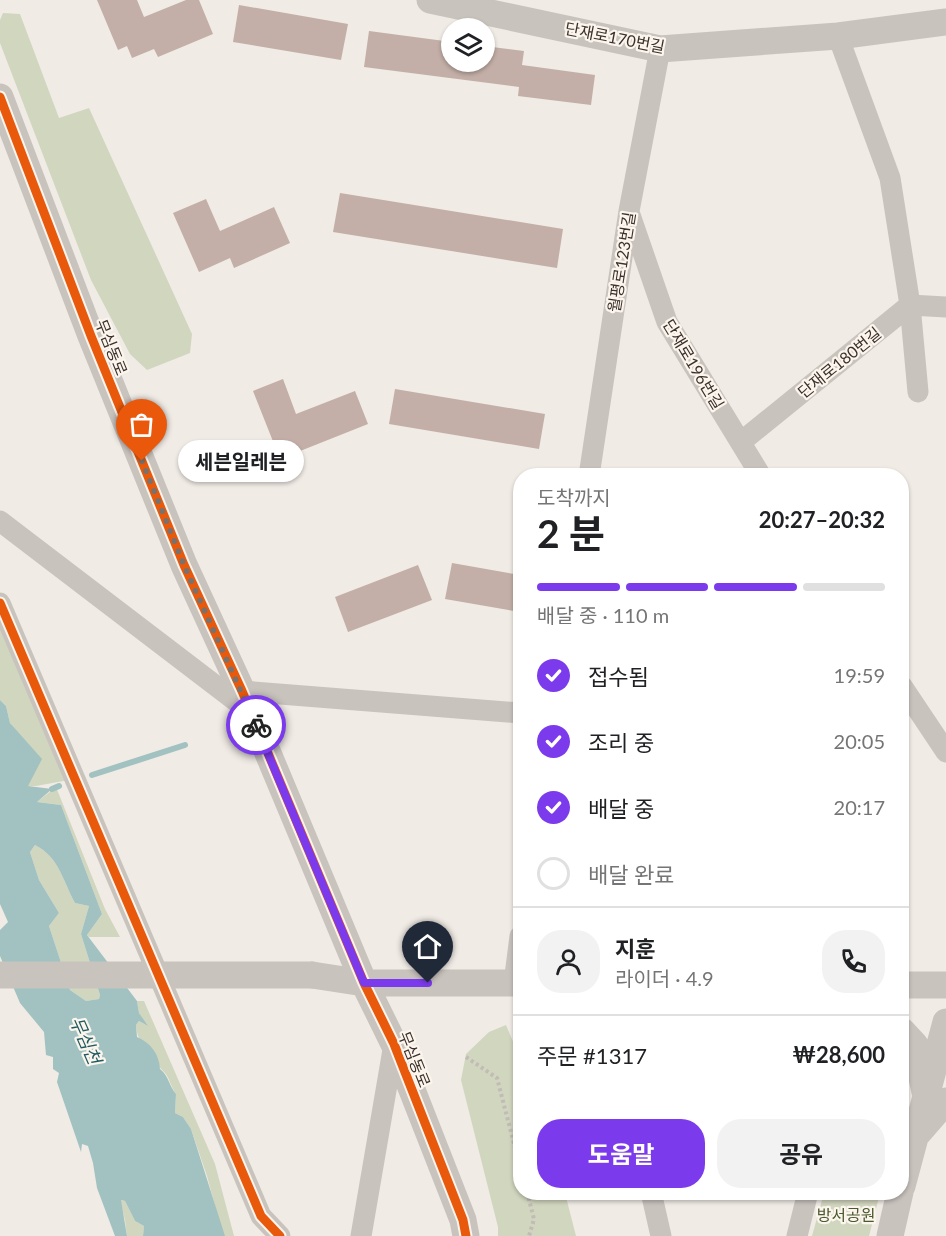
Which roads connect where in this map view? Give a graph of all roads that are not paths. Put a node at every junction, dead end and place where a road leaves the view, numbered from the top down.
1 (430, 0) edge
2 (946, 22) edge
3 (838, 36) junction
4 (660, 49) junction
5 (0, 97) edge
6 (629, 211) junction
7 (910, 304) junction
8 (946, 307) edge
9 (918, 392) dead end
10 (741, 442) junction
11 (590, 468) edge
12 (756, 468) edge
13 (0, 521) edge
14 (0, 603) edge
15 (909, 696) edge
16 (246, 702) junction
17 (513, 713) edge
18 (946, 752) edge
19 (0, 975) edge
20 (364, 983) junction
21 (513, 983) edge
22 (909, 985) edge
23 (946, 985) edge
24 (946, 1022) edge
25 (909, 1038) edge
26 (394, 1044) junction
27 (936, 1098) edge
28 (909, 1158) edge
29 (653, 1200) edge
30 (806, 1200) edge
31 (898, 1200) edge
32 (265, 1226) edge
33 (280, 1236) edge
34 (361, 1236) edge
35 (466, 1236) edge
36 (661, 1236) edge
37 (797, 1236) edge
38 (890, 1236) edge

1 - 4 street, 단재로170번길
2 - 3 street, 단재로170번길
3 - 4 street, 단재로170번길
3 - 7 street
4 - 6 street, 월평로123번길
5 - 16 street, 무심동로
6 - 10 street, 단재로196번길
6 - 11 street, 월평로123번길
7 - 8 street
7 - 9 street
7 - 10 street, 단재로180번길
10 - 12 street, 단재로196번길
13 - 16 street
14 - 32 street
15 - 18 street
16 - 17 street
16 - 20 street, 무심동로
19 - 20 street, bridge
20 - 21 street
20 - 26 street, 무심동로
22 - 23 street
24 - 27 street
25 - 27 street
26 - 34 street
26 - 35 street, 무심동로
27 - 28 street
29 - 36 street
30 - 37 street
31 - 38 street
32 - 33 street

